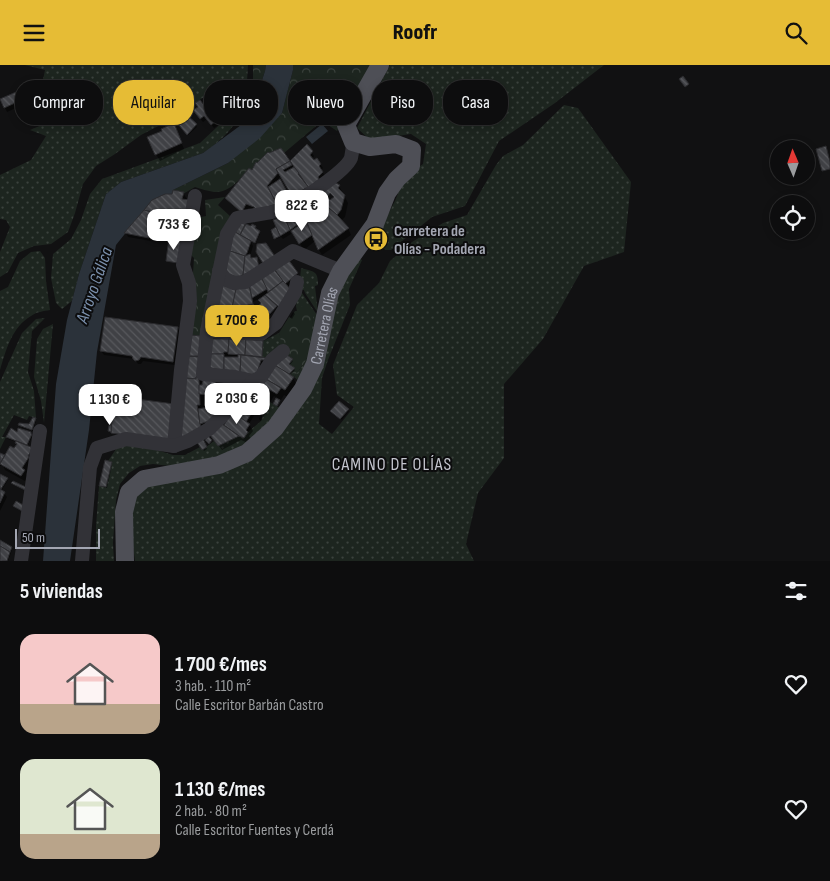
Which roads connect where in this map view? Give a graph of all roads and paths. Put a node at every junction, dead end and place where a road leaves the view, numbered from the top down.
1 (380, 65) edge
2 (353, 142) junction
3 (196, 196) dead end
4 (219, 271) junction
5 (341, 271) junction
6 (297, 282) dead end
7 (207, 331) junction
8 (283, 351) dead end
9 (253, 381) junction
10 (40, 431) dead end
11 (174, 446) junction
12 (84, 557) edge
13 (21, 561) edge
14 (125, 561) edge

1 - 2 main road
2 - 4 street
2 - 5 main road, Carretera Olías
3 - 11 street
4 - 5 street
4 - 7 street
5 - 14 main road, Carretera Olías
6 - 7 street
7 - 9 street
8 - 9 street
9 - 11 street
10 - 13 street
11 - 12 street

